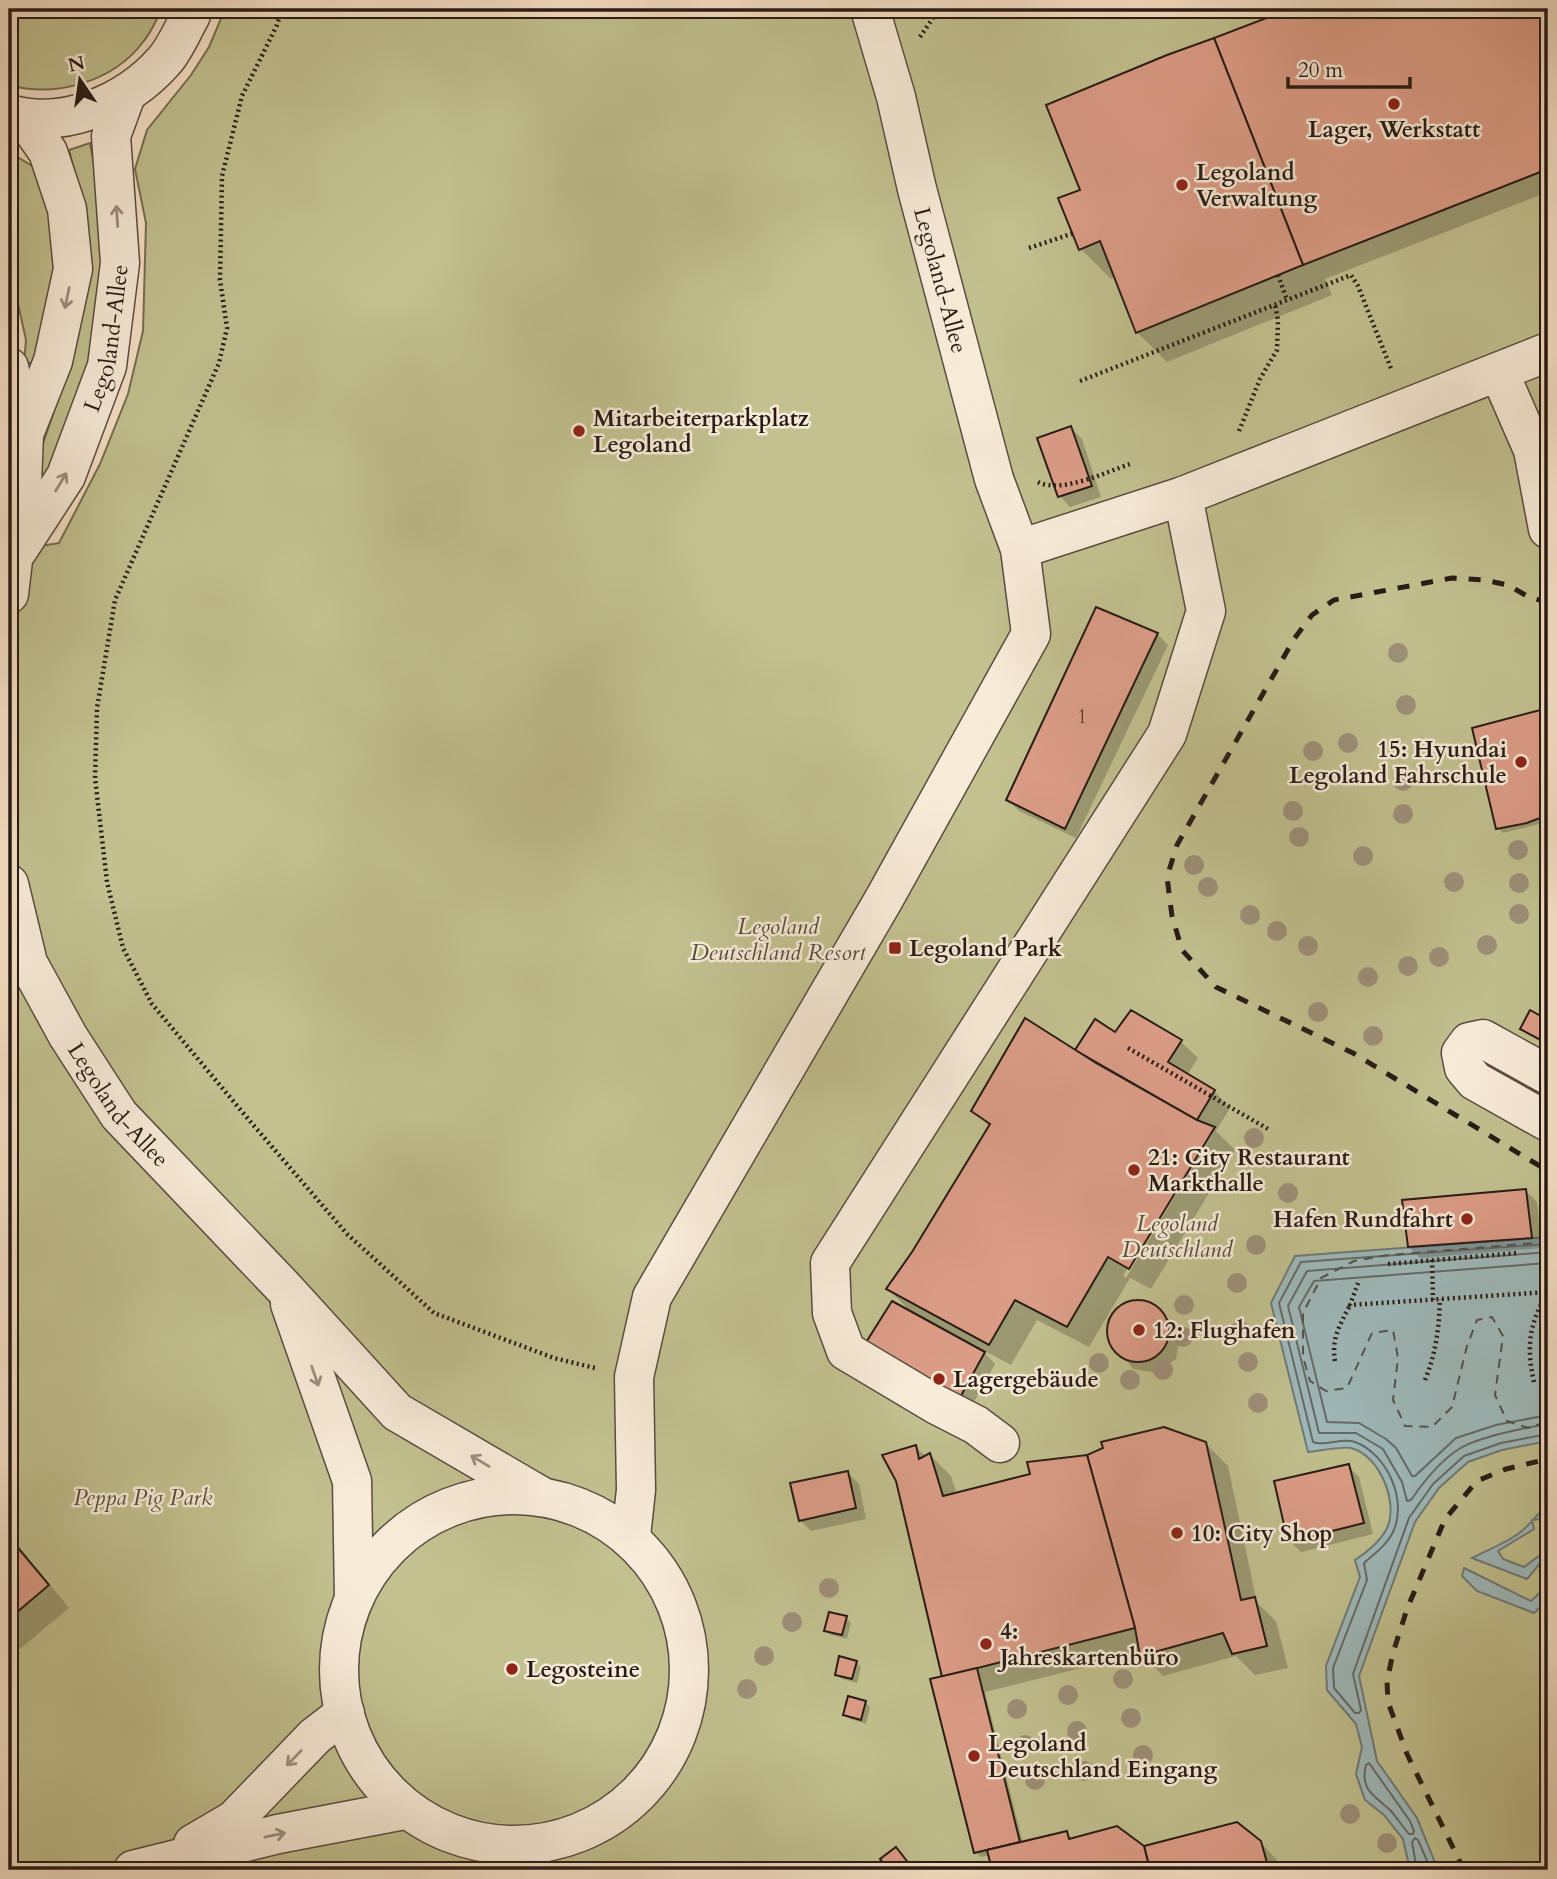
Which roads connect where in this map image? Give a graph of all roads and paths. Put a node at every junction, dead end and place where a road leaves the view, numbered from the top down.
1 (192, 9) edge
2 (282, 9) edge
3 (870, 9) edge
4 (125, 95) junction
5 (17, 116) edge
6 (1074, 233) dead end
7 (1029, 248) dead end
8 (1278, 275) dead end
9 (1287, 300) junction
10 (1275, 305) junction
11 (1548, 352) edge
12 (9, 367) edge
13 (1499, 372) junction
14 (1080, 381) dead end
15 (1408, 407) junction
16 (24, 435) junction
17 (1130, 464) dead end
18 (994, 479) junction
19 (1225, 480) junction
20 (1183, 496) junction
21 (1548, 529) edge
22 (1020, 549) junction
23 (10, 572) edge
24 (9, 884) edge
25 (1128, 1048) dead end
26 (1548, 1075) edge
27 (1548, 1122) edge
28 (1268, 1129) dead end
29 (1518, 1253) dead end
30 (1432, 1260) junction
31 (1388, 1264) dead end
32 (1358, 1283) dead end
33 (285, 1289) junction
34 (1440, 1299) junction
35 (1433, 1300) junction
36 (1350, 1305) junction
37 (1335, 1361) dead end
38 (634, 1377) junction
39 (1425, 1380) dead end
40 (1534, 1382) dead end
41 (1000, 1443) dead end
42 (539, 1495) junction
43 (631, 1536) junction
44 (354, 1598) junction
45 (345, 1713) junction
46 (399, 1811) junction
47 (147, 1867) edge

1 - 4 street, Legoland-Allee
2 - 38 path
3 - 18 street, Legoland-Allee
4 - 5 street, Legoland-Allee
23 -> 4 street, Legoland-Allee
5 -> 16 street, Legoland-Allee
6 - 7 path
8 - 9 path
9 - 10 path
9 - 15 path
10 - 14 path
10 - 19 path
11 - 13 street
12 - 16 street
13 - 15 street
13 - 21 street
15 - 19 street
16 - 23 street, Legoland-Allee
17 - 18 path
18 - 22 street, Legoland-Allee
19 - 20 street
20 - 22 street
20 - 41 street
22 - 38 street, Legoland-Allee
24 - 33 street, Legoland-Allee
25 - 28 path
26 - 27 street
29 - 30 path
30 - 31 path
30 - 35 path
32 - 36 path
42 -> 33 street, Legoland-Allee
33 -> 44 street
34 - 35 path
34 - 39 path
34 - 40 path
35 - 36 path
36 - 37 path
38 - 43 street, Legoland-Allee
42 - 43 street
42 - 44 street
43 - 46 street
44 - 45 street
45 - 46 street
45 -> 47 street
47 -> 46 street

